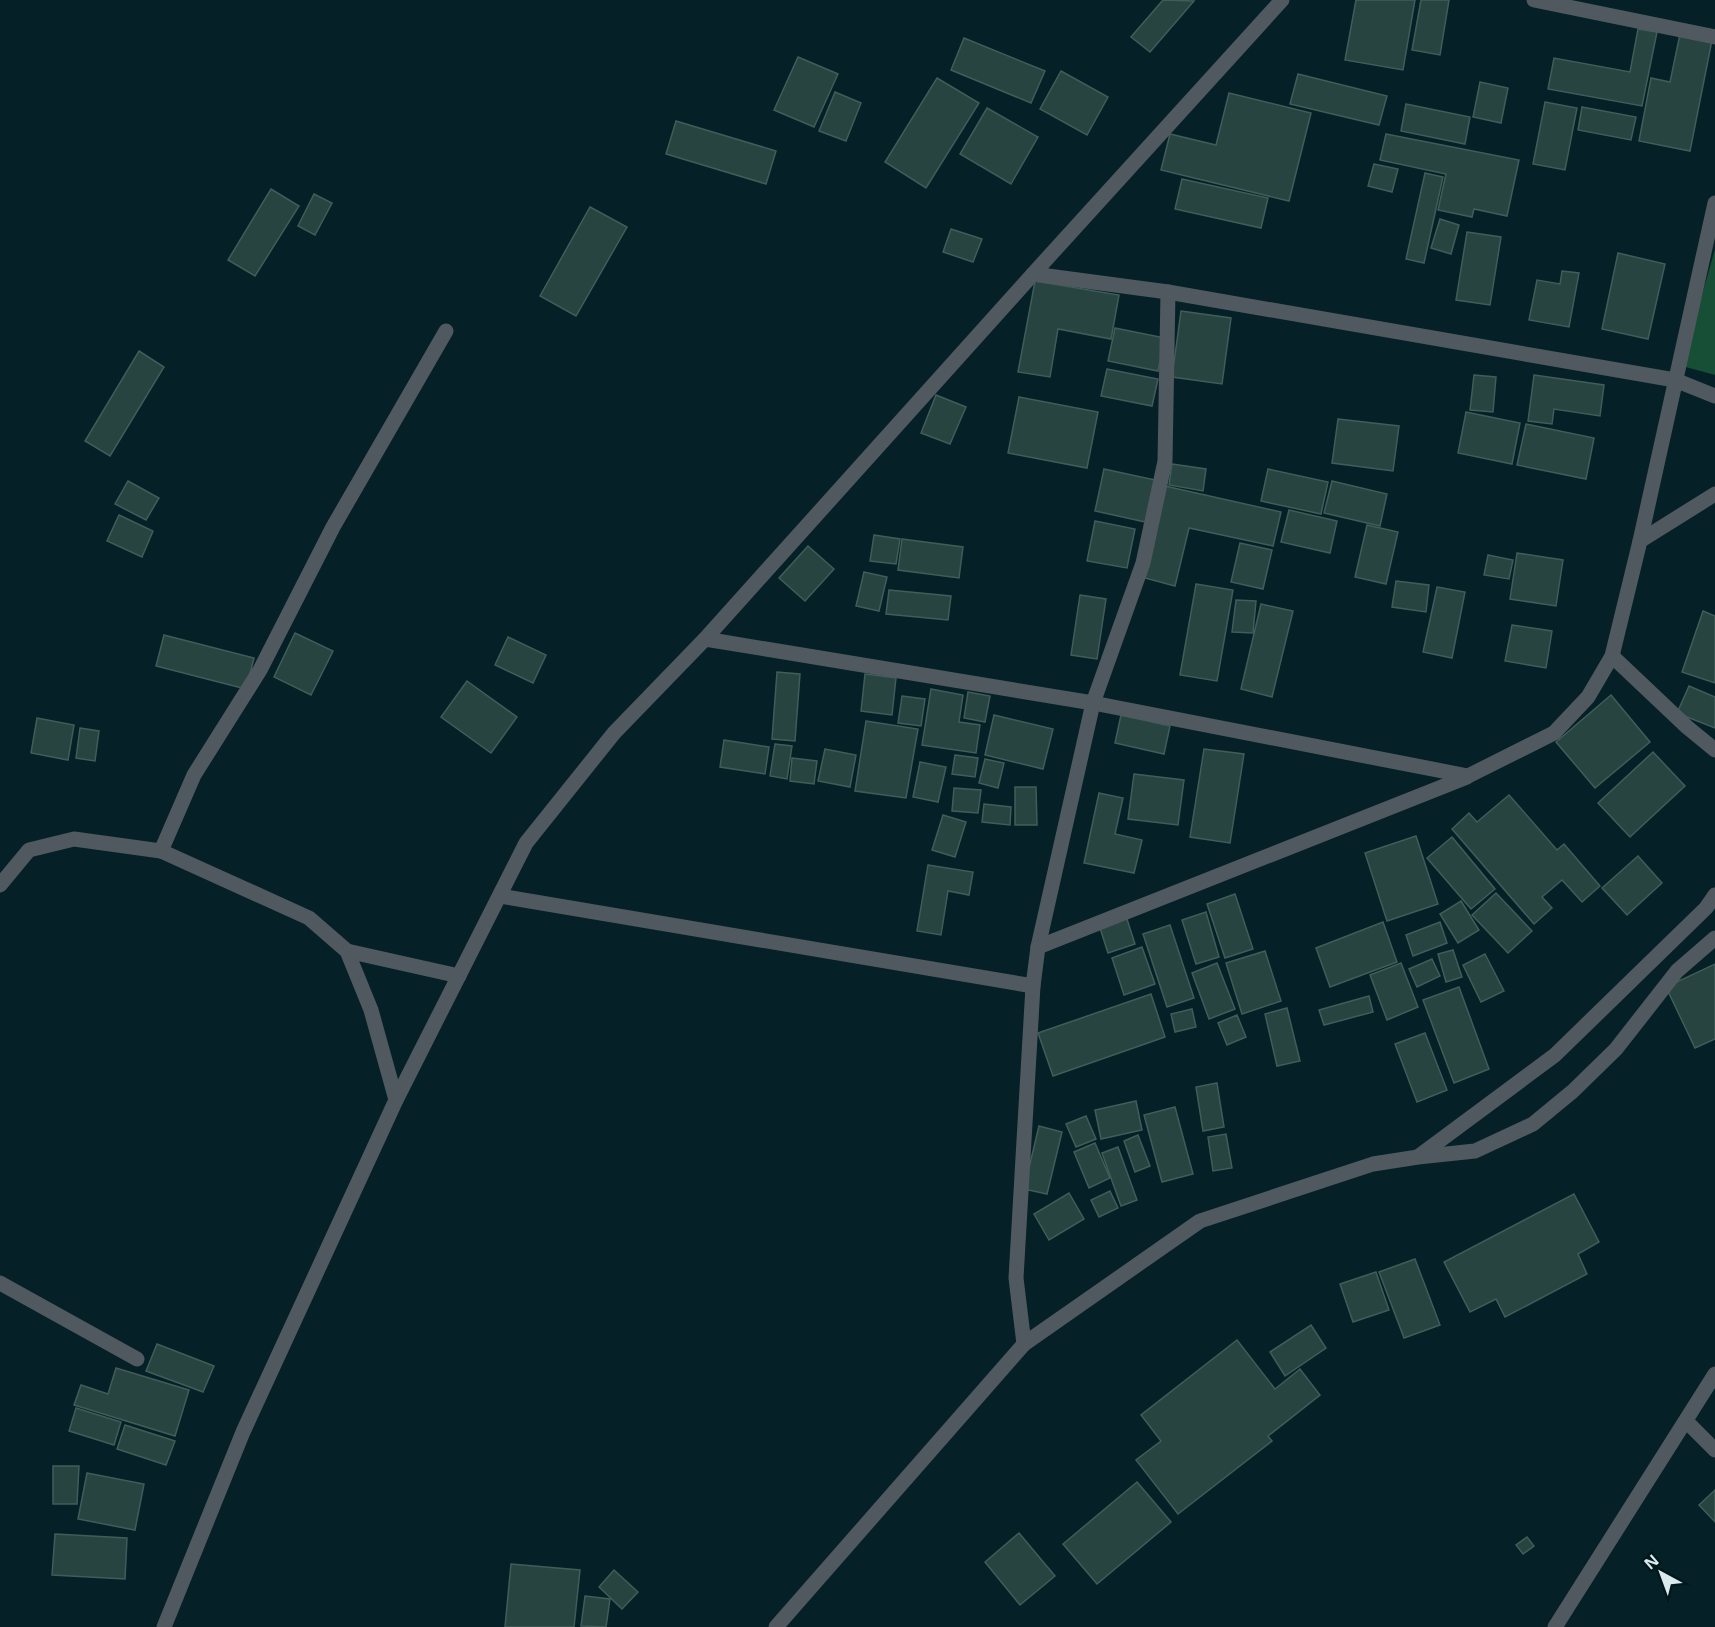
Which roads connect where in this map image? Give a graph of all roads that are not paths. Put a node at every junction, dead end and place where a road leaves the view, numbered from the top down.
1 (1282, 0) edge
2 (1534, 0) edge
3 (1715, 37) edge
4 (1715, 203) edge
5 (1033, 274) junction
6 (1168, 292) junction
7 (446, 331) dead end
8 (1675, 380) junction
9 (1715, 396) edge
10 (1715, 494) edge
11 (1640, 541) junction
12 (705, 639) junction
13 (1612, 656) junction
14 (1094, 703) junction
15 (1715, 750) edge
16 (1468, 776) junction
17 (162, 851) junction
18 (0, 885) edge
19 (1715, 895) edge
20 (500, 896) junction
21 (1715, 938) edge
22 (1038, 947) junction
23 (346, 951) junction
24 (459, 976) junction
25 (1032, 986) junction
26 (396, 1100) junction
27 (1418, 1157) junction
28 (0, 1283) edge
29 (1024, 1344) junction
30 (137, 1359) dead end
31 (1715, 1374) edge
32 (1686, 1421) junction
33 (1715, 1450) edge
34 (164, 1627) edge
35 (776, 1627) edge
36 (1555, 1627) edge

1 - 5 street
2 - 3 street
4 - 8 street
5 - 6 street
5 - 12 street
6 - 8 street
6 - 14 street
7 - 17 street
8 - 9 street
8 - 11 street
10 - 11 street
11 - 13 street
12 - 14 street
12 - 20 street
13 - 15 street
13 - 16 street
14 - 16 street
14 - 22 street
16 - 22 street
17 - 18 street
17 - 23 street
19 - 27 street
20 - 24 street
20 - 25 street
21 - 27 street
22 - 25 street
23 - 24 street
23 - 26 street
24 - 26 street
25 - 29 street
26 - 34 street
27 - 29 street
28 - 30 street
29 - 35 street
31 - 32 street
32 - 33 street
32 - 36 street

